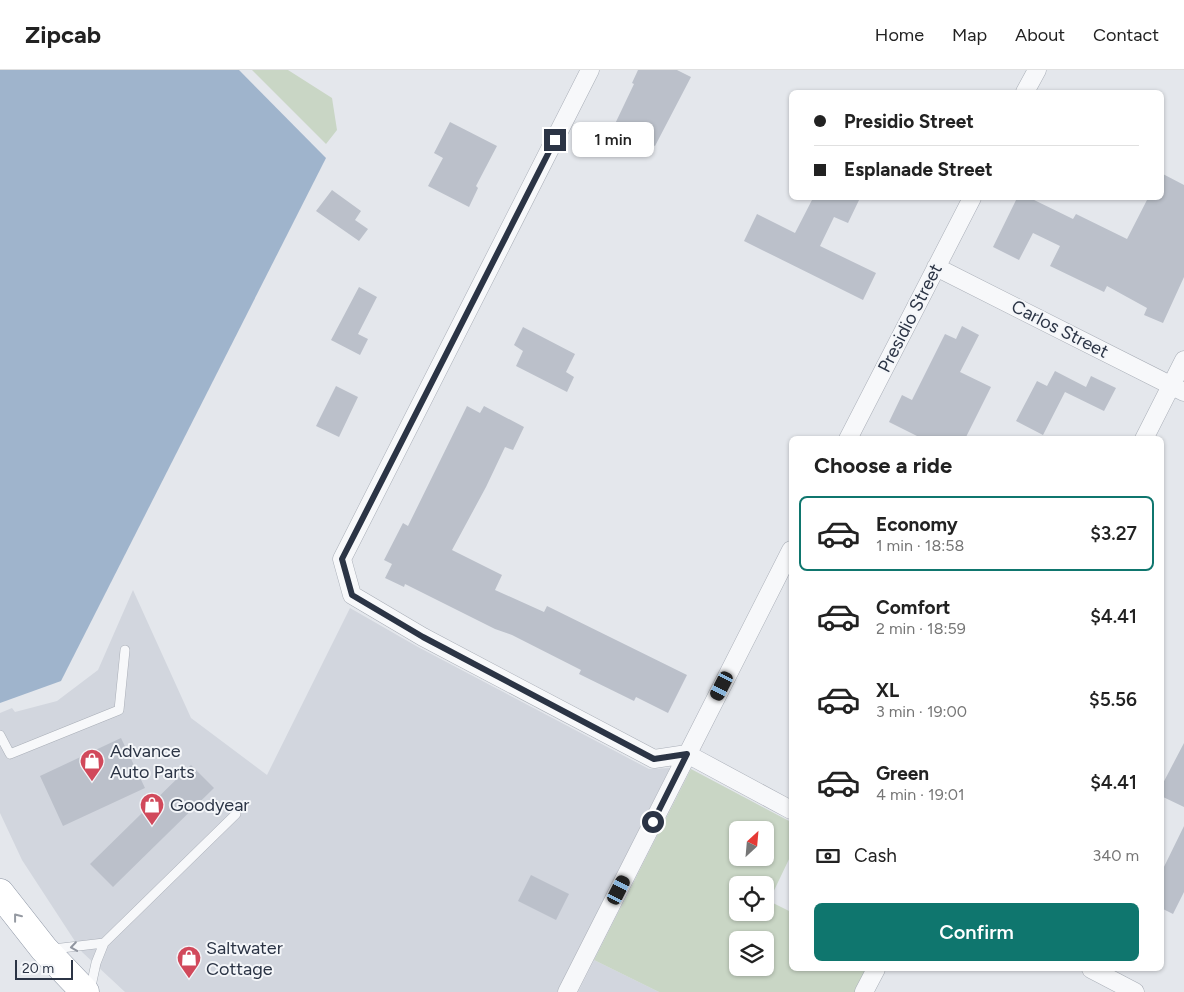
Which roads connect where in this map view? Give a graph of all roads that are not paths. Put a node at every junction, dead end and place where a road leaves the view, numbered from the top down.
1 (590, 70) edge
2 (1037, 70) edge
3 (1026, 90) edge
4 (971, 200) edge
5 (936, 266) junction
6 (1184, 360) edge
7 (1177, 389) edge
8 (850, 436) edge
9 (1146, 436) edge
10 (789, 554) edge
11 (125, 650) dead end
12 (0, 735) edge
13 (687, 754) junction
14 (789, 809) edge
15 (236, 814) dead end
16 (0, 894) edge
17 (104, 943) junction
18 (44, 949) junction
19 (875, 971) edge
20 (1095, 971) edge
21 (85, 992) edge
22 (90, 992) edge
23 (567, 992) edge
24 (864, 992) edge
25 (1135, 992) edge

1 - 13 street
2 - 3 street
4 - 5 street, Presidio Street
5 - 7 street, Carlos Street
5 - 8 street, Presidio Street
6 - 7 street
7 - 9 street
10 - 13 street
11 - 12 lane
13 - 14 street
13 - 23 street
15 - 17 lane
18 -> 16 highway
17 -> 18 lane
17 - 22 lane
18 - 21 highway
19 - 24 street
20 - 25 street

